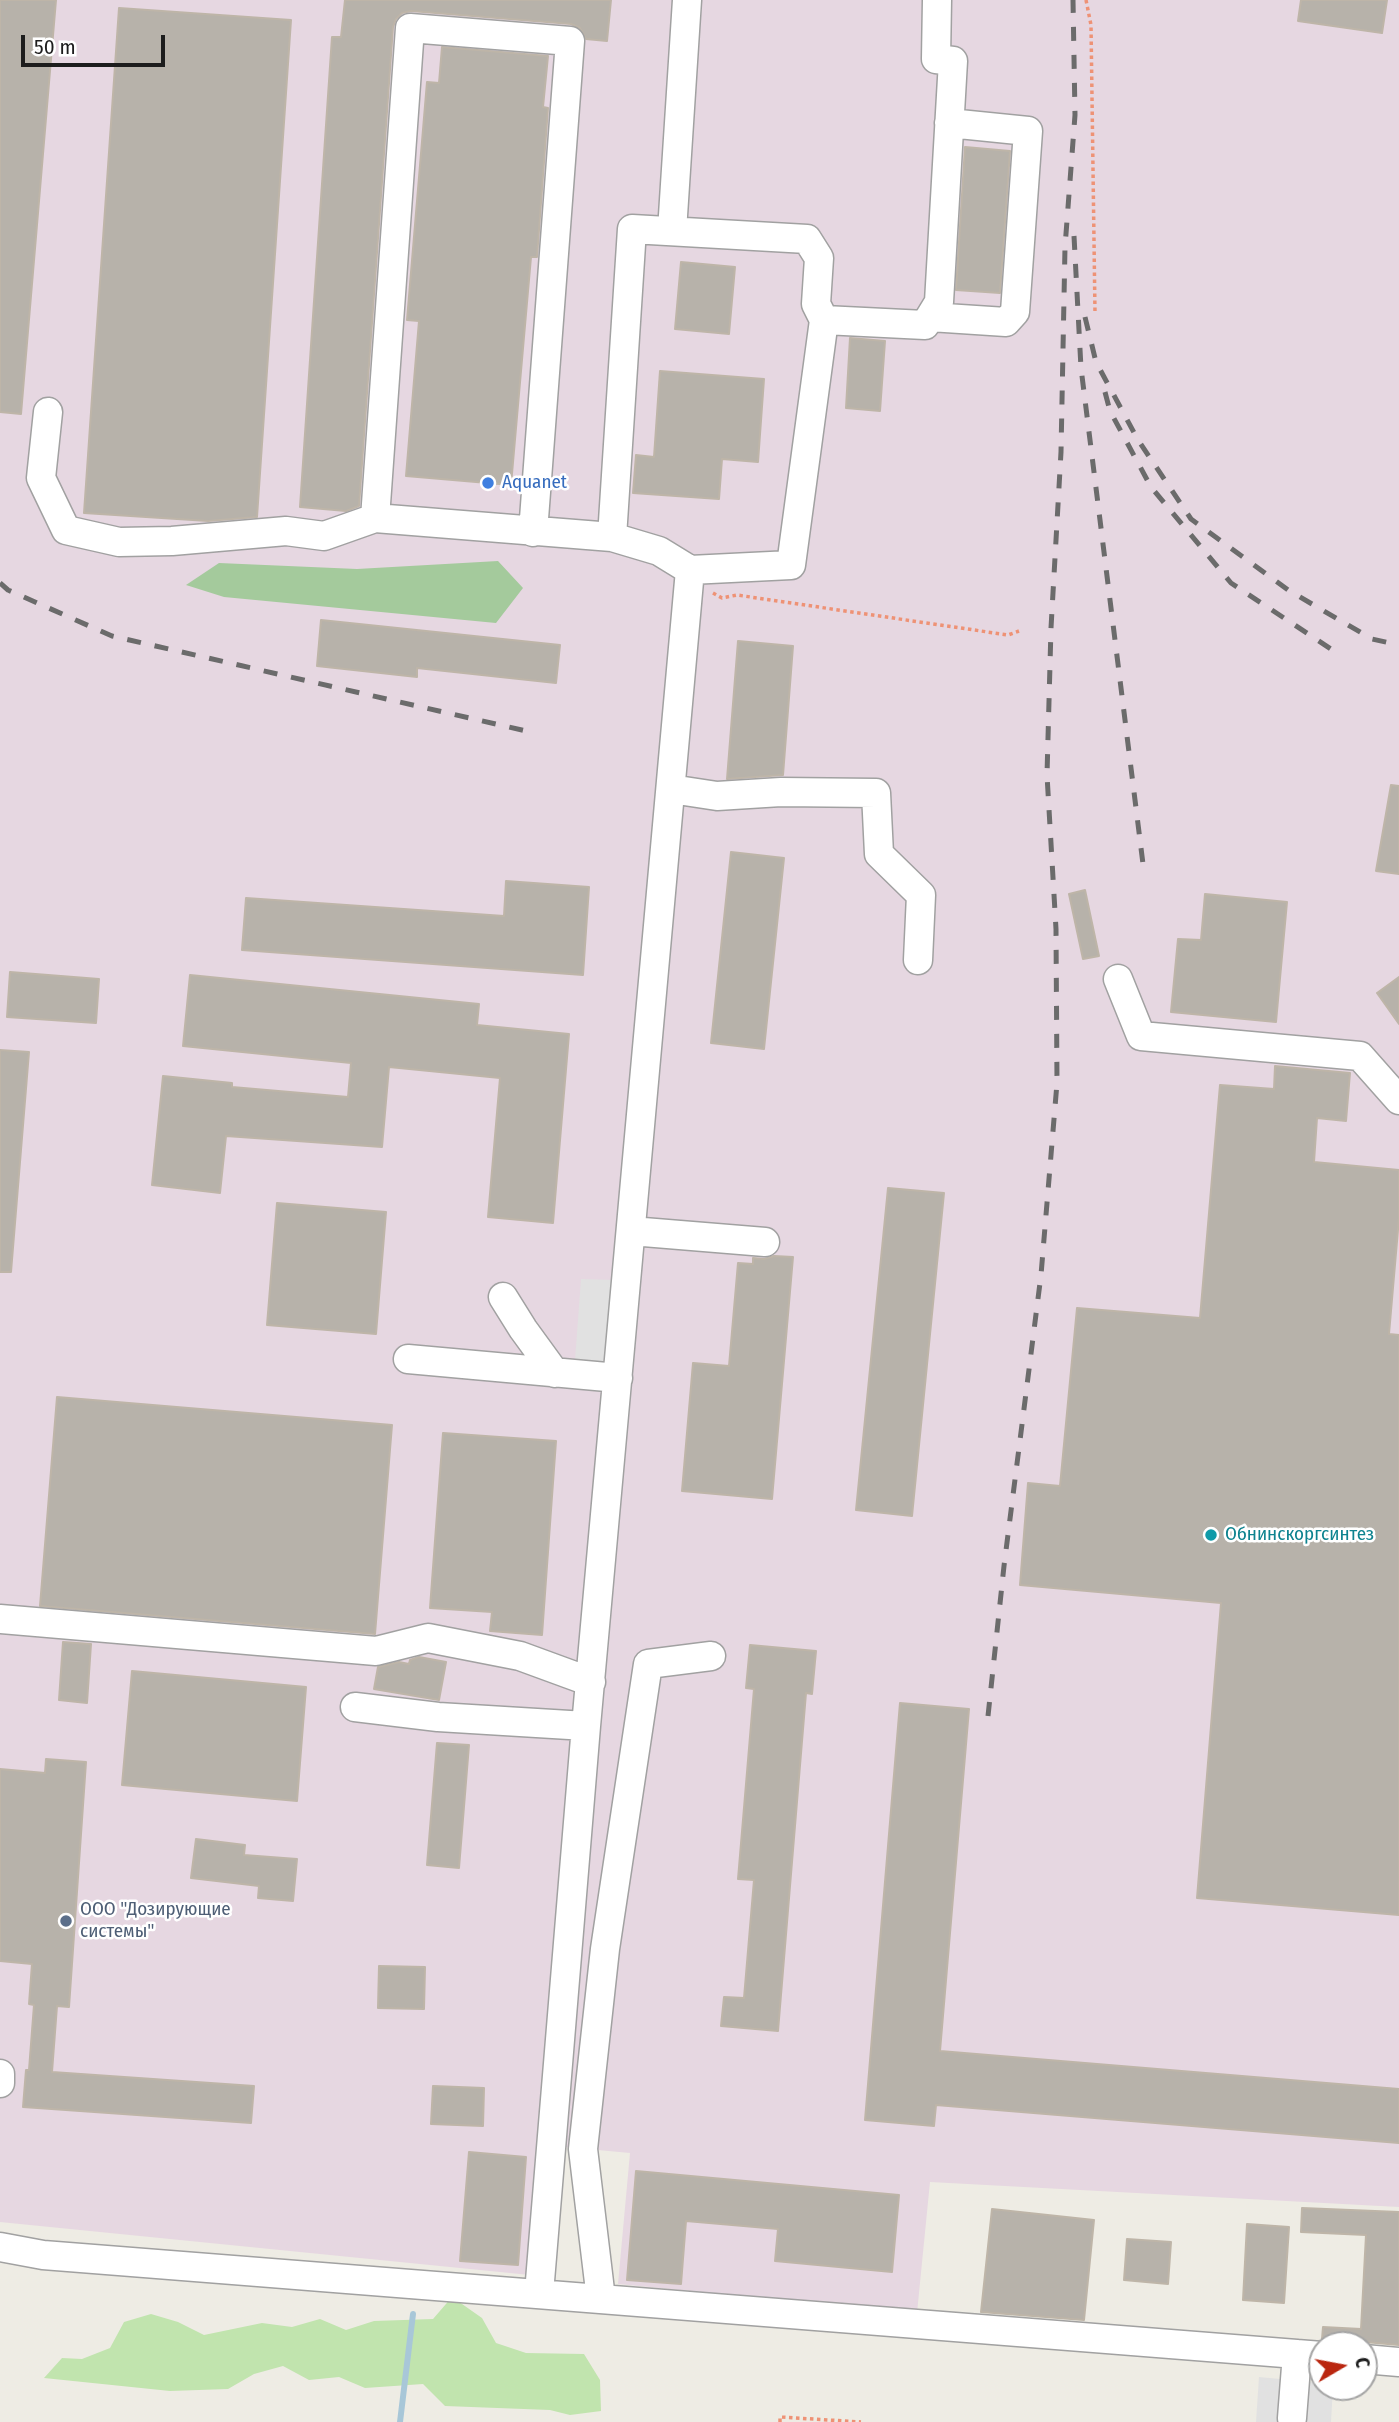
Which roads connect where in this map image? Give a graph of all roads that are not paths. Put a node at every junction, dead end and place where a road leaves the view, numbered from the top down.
1 (687, 0) edge
2 (937, 0) edge
3 (949, 123) junction
4 (672, 231) junction
5 (930, 317) junction
6 (824, 320) junction
7 (48, 412) dead end
8 (375, 518) junction
9 (533, 532) junction
10 (612, 537) junction
11 (690, 575) junction
12 (671, 789) junction
13 (918, 960) dead end
14 (1118, 979) dead end
15 (1399, 1100) edge
16 (631, 1231) junction
17 (765, 1242) dead end
18 (503, 1297) dead end
19 (408, 1359) dead end
20 (555, 1373) junction
21 (618, 1378) junction
22 (0, 1619) edge
23 (711, 1656) dead end
24 (591, 1682) junction
25 (355, 1707) dead end
26 (586, 1726) junction
27 (0, 2074) edge
28 (0, 2083) edge
29 (0, 2247) edge
30 (539, 2293) junction
31 (601, 2299) junction
32 (1308, 2355) edge
33 (1308, 2359) edge
34 (1378, 2360) edge
35 (1399, 2362) edge
36 (1292, 2418) dead end

1 - 4 street
2 - 3 street
3 - 5 street
3 - 5 street
4 - 6 street
4 - 10 street
5 - 6 street
6 - 11 street
7 - 8 street
8 - 9 street
8 - 9 street
9 - 10 street
10 - 11 street
11 - 12 street
12 - 13 street
12 - 16 street
14 - 15 street
16 - 17 street
16 - 21 street
18 - 20 street
19 - 20 street
20 - 21 street
21 - 24 street
22 - 24 street
23 - 31 street
24 - 26 street
25 - 26 street
26 - 30 street
27 - 28 street
29 - 30 street
30 - 31 street
31 - 32 street
33 - 36 street
34 - 35 street

